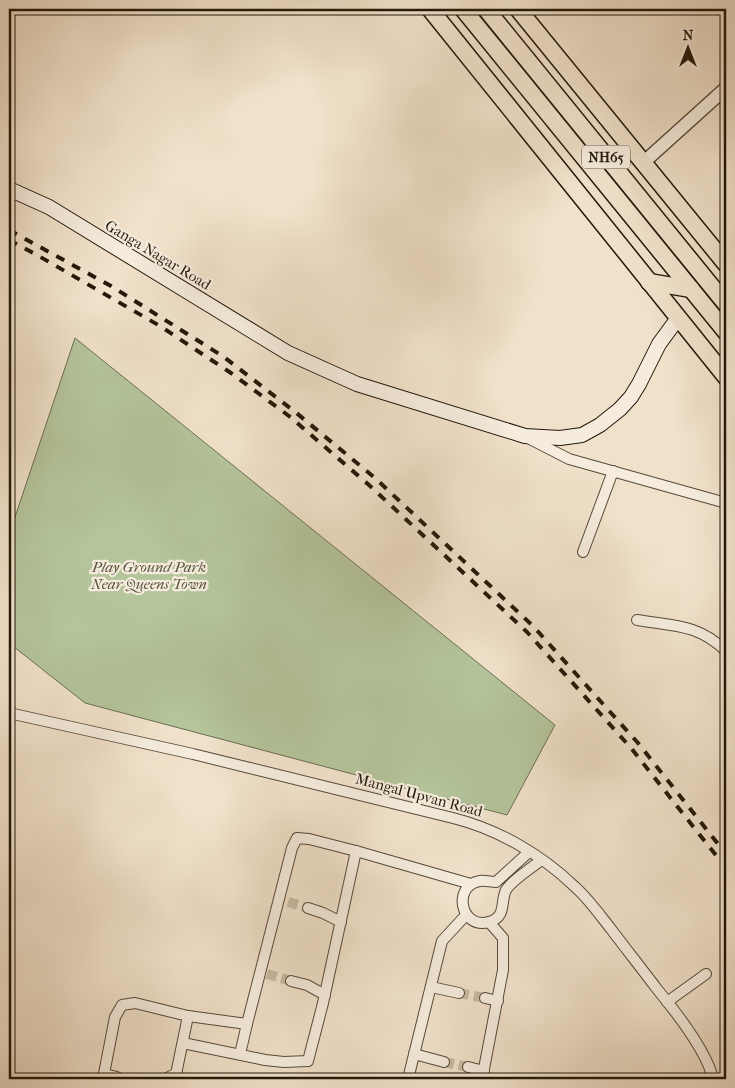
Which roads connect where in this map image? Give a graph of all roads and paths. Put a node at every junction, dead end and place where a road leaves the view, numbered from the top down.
1 (430, 9) edge
2 (463, 9) edge
3 (486, 9) edge
4 (518, 9) edge
5 (726, 88) edge
6 (644, 162) junction
7 (9, 189) edge
8 (726, 264) edge
9 (649, 282) junction
10 (692, 289) junction
11 (726, 304) edge
12 (678, 318) junction
13 (726, 332) edge
14 (726, 377) edge
15 (525, 436) junction
16 (613, 471) junction
17 (726, 503) edge
18 (583, 552) dead end
19 (637, 620) dead end
20 (726, 651) edge
21 (9, 713) edge
22 (356, 851) junction
23 (529, 852) junction
24 (542, 860) junction
25 (471, 884) junction
26 (308, 908) tunnel mouth
27 (344, 910) junction
28 (323, 913) junction
29 (466, 915) junction
30 (341, 922) junction
31 (489, 922) junction
32 (706, 974) dead end
33 (292, 981) tunnel mouth
34 (328, 982) junction
35 (307, 985) junction
36 (431, 987) junction
37 (459, 993) tunnel mouth
38 (325, 995) junction
39 (485, 998) tunnel mouth
40 (498, 1001) junction
41 (667, 1002) junction
42 (188, 1016) junction
43 (247, 1024) junction
44 (183, 1043) junction
45 (240, 1054) junction
46 (414, 1054) junction
47 (444, 1062) tunnel mouth
48 (468, 1067) tunnel mouth
49 (483, 1075) edge
50 (176, 1076) edge
51 (103, 1077) edge
52 (117, 1077) dead end
53 (165, 1079) edge
54 (408, 1079) edge
55 (713, 1079) edge

1 - 9 main road
2 - 10 main road, NH65
3 - 11 main road, NH65
4 - 6 main road
5 - 6 street
6 - 8 main road
7 - 15 main road, Ganga Nagar Road
9 - 10 main road
9 - 12 main road
10 - 13 main road, NH65
12 - 14 main road
12 - 15 main road, Ganga Nagar Road
15 - 16 street
16 - 17 street
16 - 18 street
19 - 20 street
21 - 23 street, Mangal Upvan Road
22 - 25 street
22 - 27 street
22 - 43 street
23 - 24 street, Mangal Upvan Road
23 - 25 street
24 - 31 street
24 - 41 street, Mangal Upvan Road
25 - 29 street
26 - 28 street
27 - 28 street
27 - 30 street
28 - 30 street
29 - 31 street
29 - 36 street
30 - 34 street
31 - 40 street
32 - 41 street
33 - 35 street
34 - 35 street
34 - 38 street
35 - 38 street
36 - 37 street
36 - 46 street
38 - 45 street
39 - 40 street
40 - 49 street
41 - 55 street, Mangal Upvan Road
42 - 43 street
42 - 44 street
42 - 51 street
43 - 45 street
44 - 45 street
44 - 50 street
46 - 47 street
46 - 54 street
48 - 49 street
50 - 53 street
51 - 52 street

